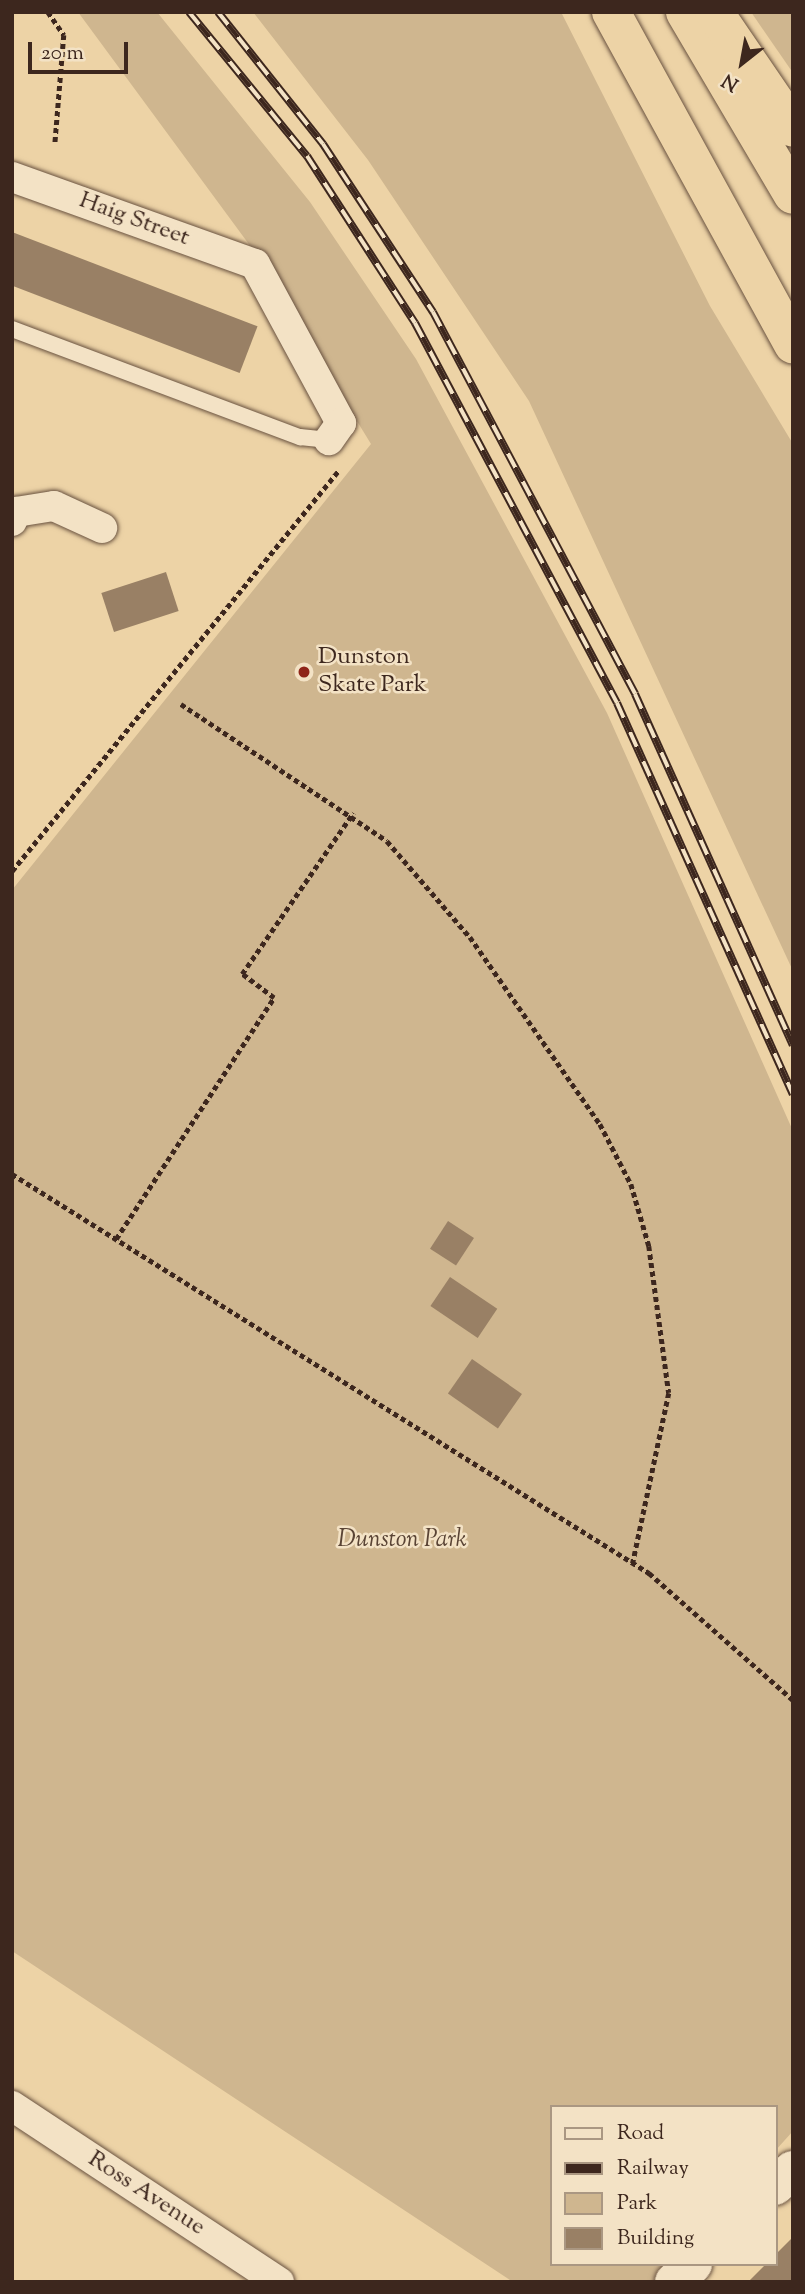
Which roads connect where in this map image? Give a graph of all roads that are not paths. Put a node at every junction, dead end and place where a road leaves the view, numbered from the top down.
1 (611, 12) edge
2 (685, 12) edge
3 (714, 12) edge
4 (640, 72) junction
5 (793, 128) edge
6 (12, 177) edge
7 (793, 195) edge
8 (793, 310) edge
9 (12, 329) edge
10 (793, 345) edge
11 (329, 440) joint
12 (12, 521) edge
13 (102, 528) dead end
14 (12, 2106) edge
15 (793, 2170) edge
16 (777, 2184) edge
17 (690, 2266) edge
18 (279, 2282) edge
19 (674, 2282) edge

1 - 4 highway
2 - 7 highway
3 - 5 highway
4 - 8 highway
4 - 10 highway
6 - 11 street, Haig Street
9 - 11 lane
12 - 13 street
14 - 18 street, Ross Avenue
15 - 16 street
17 - 19 street

